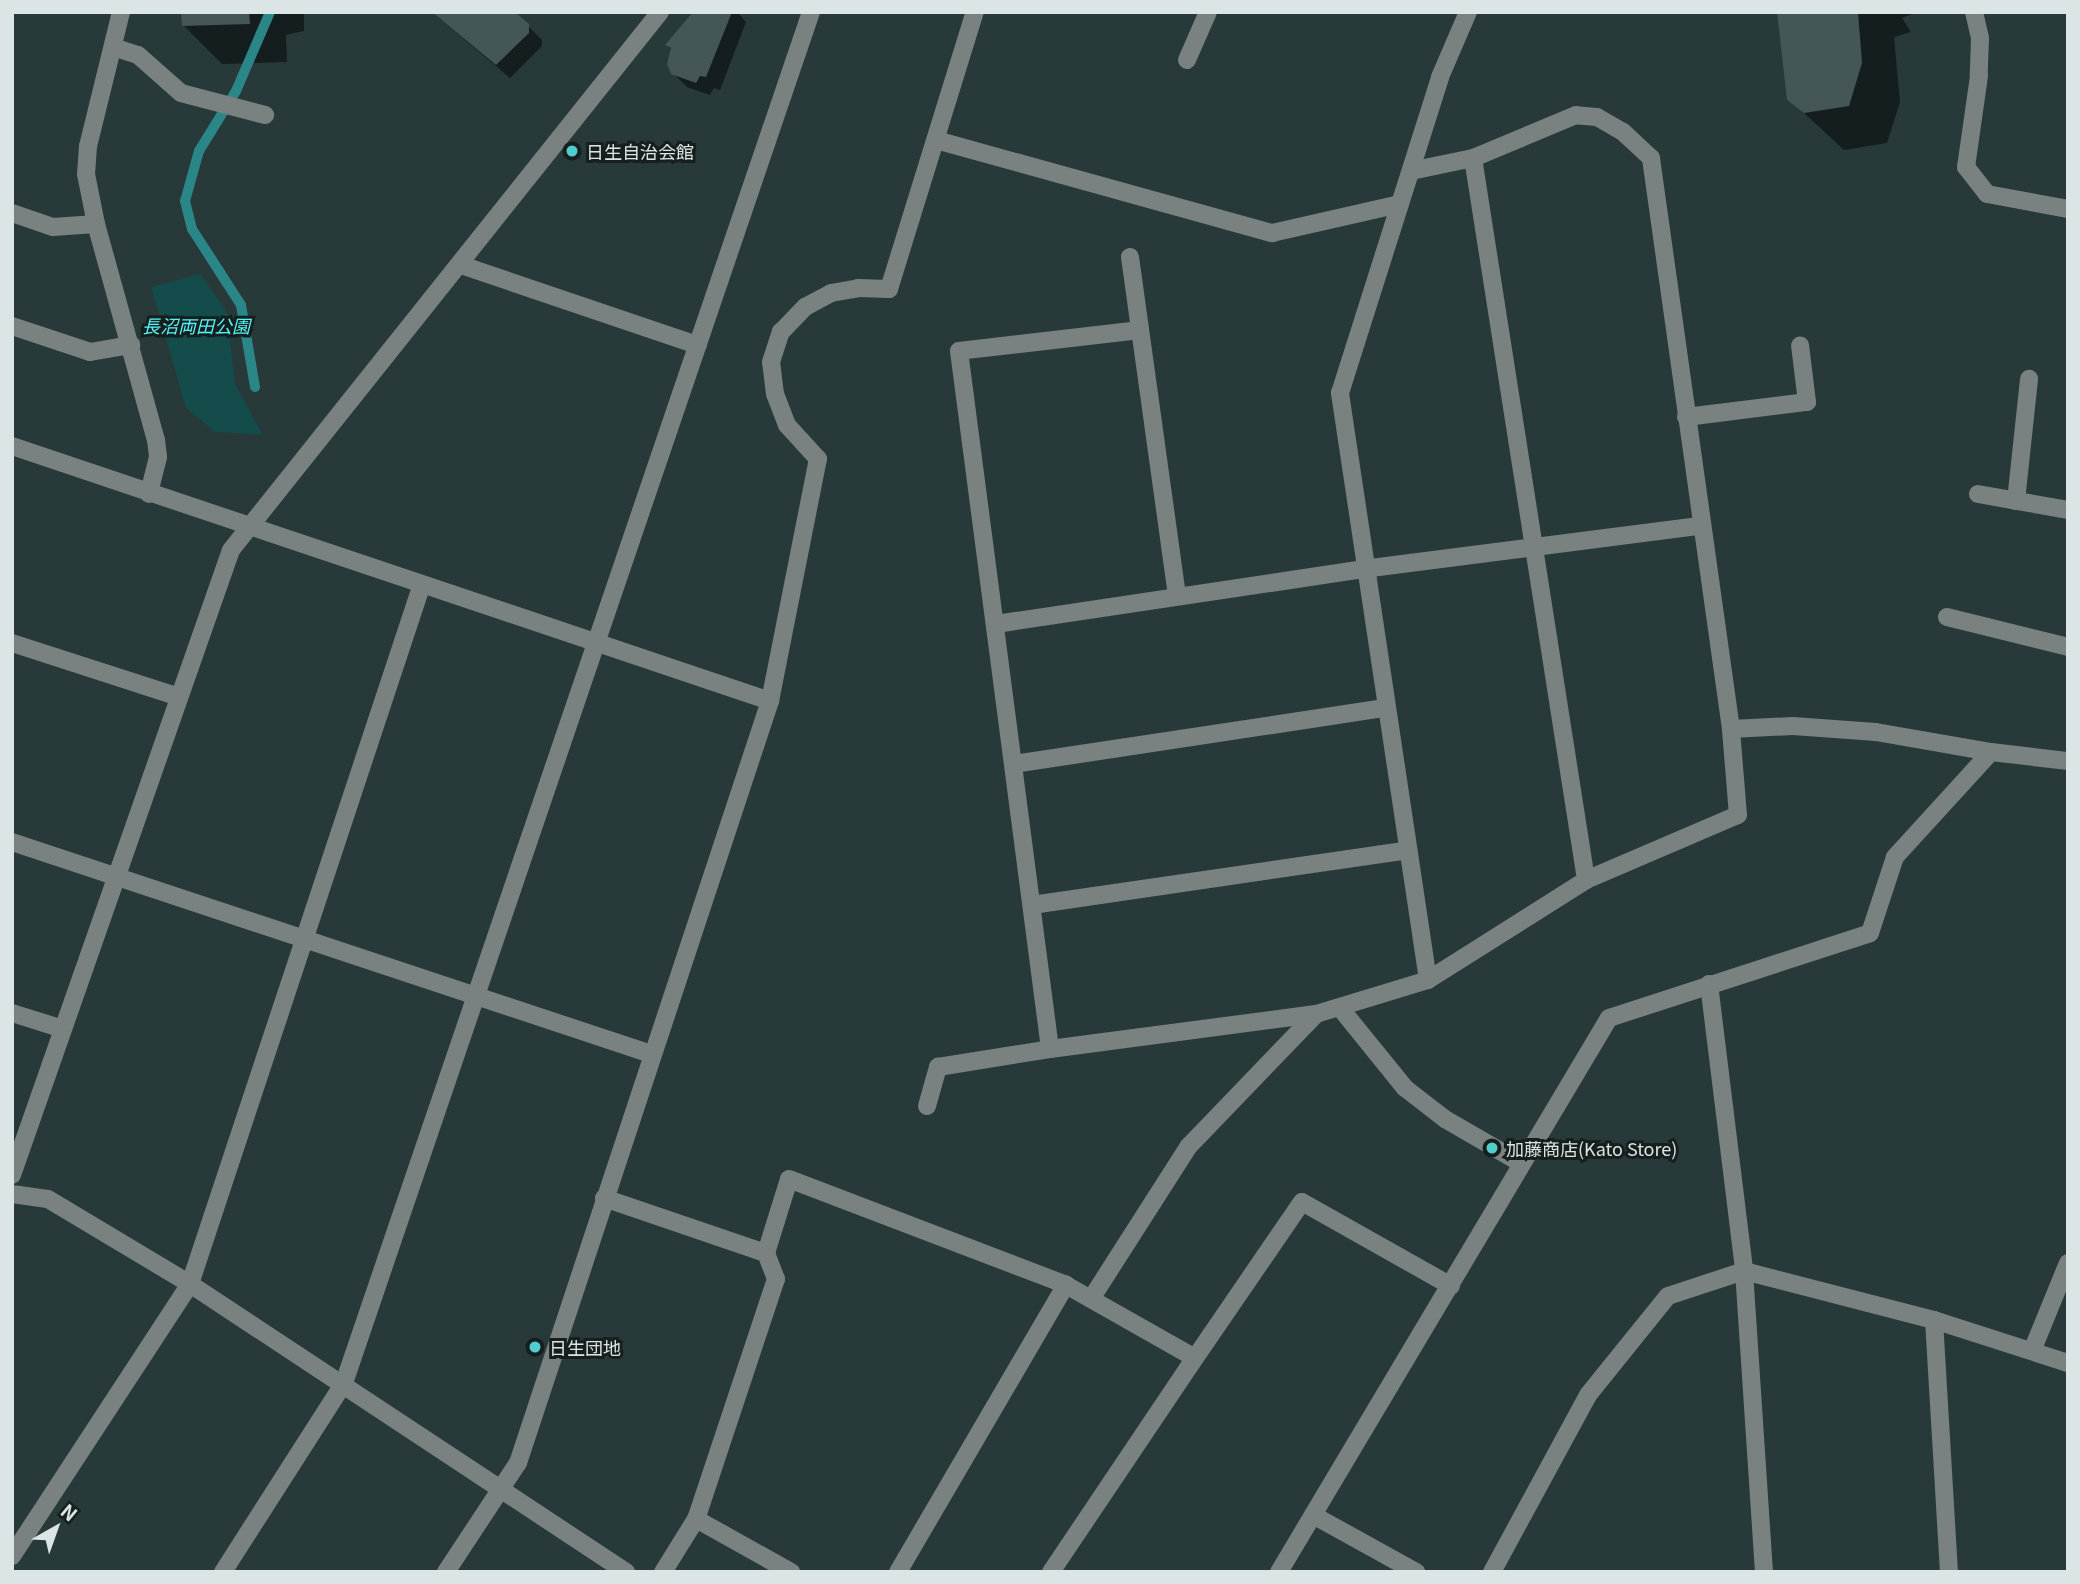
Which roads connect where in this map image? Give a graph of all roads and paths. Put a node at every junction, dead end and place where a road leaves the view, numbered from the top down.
1 (121, 12) edge
2 (811, 12) edge
3 (975, 12) edge
4 (1208, 12) edge
5 (1468, 12) edge
6 (1974, 12) edge
7 (658, 13) edge
8 (113, 47) junction
9 (1187, 60) dead end
10 (265, 115) dead end
11 (936, 140) junction
12 (1473, 158) junction
13 (1411, 171) junction
14 (1400, 204) junction
15 (2068, 209) edge
16 (12, 213) edge
17 (96, 225) junction
18 (1130, 257) dead end
19 (461, 264) junction
20 (12, 326) edge
21 (1140, 330) junction
22 (131, 345) junction
23 (698, 345) junction
24 (1800, 345) dead end
25 (2029, 379) dead end
26 (1686, 417) junction
27 (12, 446) edge
28 (149, 494) junction
29 (1978, 494) dead end
30 (2016, 501) junction
31 (2068, 510) edge
32 (248, 526) junction
33 (1701, 526) junction
34 (1535, 548) junction
35 (1363, 569) junction
36 (422, 584) junction
37 (1177, 596) junction
38 (1947, 617) dead end
39 (996, 624) junction
40 (596, 641) junction
41 (12, 643) edge
42 (2068, 647) edge
43 (176, 696) junction
44 (770, 701) junction
45 (1385, 708) junction
46 (1731, 729) junction
47 (1991, 752) junction
48 (2068, 761) edge
49 (1014, 764) junction
50 (12, 842) edge
51 (1407, 850) junction
52 (116, 876) junction
53 (1586, 880) junction
54 (1032, 905) junction
55 (305, 940) junction
56 (1428, 980) junction
57 (1709, 984) junction
58 (478, 998) junction
59 (1341, 1009) junction
60 (12, 1013) edge
61 (1316, 1014) junction
62 (63, 1029) junction
63 (1050, 1049) junction
64 (651, 1054) junction
65 (927, 1106) dead end
66 (1521, 1163) junction
67 (12, 1175) edge
68 (12, 1194) edge
69 (604, 1198) junction
70 (766, 1253) junction
71 (2068, 1263) edge
72 (1744, 1271) junction
73 (190, 1284) junction
74 (1066, 1285) junction
75 (1451, 1286) junction
76 (1091, 1299) junction
77 (1934, 1320) junction
78 (2032, 1351) junction
79 (1195, 1358) junction
80 (2068, 1363) edge
81 (344, 1383) junction
82 (502, 1487) junction
83 (1313, 1515) junction
84 (696, 1519) junction
85 (12, 1556) edge
86 (1769, 1571) edge
87 (223, 1572) edge
88 (446, 1572) edge
89 (626, 1572) edge
90 (663, 1572) edge
91 (791, 1572) edge
92 (898, 1572) edge
93 (1051, 1572) edge
94 (1279, 1572) edge
95 (1416, 1572) edge
96 (1492, 1572) edge
97 (1949, 1572) edge

1 - 8 street
2 - 23 street
3 - 11 street
4 - 9 street
5 - 13 street
6 - 15 street
7 - 19 street
8 - 10 street
8 - 17 street
11 - 14 street
11 - 44 street
12 - 13 street
12 - 26 street
12 - 34 street
13 - 14 street
14 - 35 street
16 - 17 street
17 - 22 street
18 - 21 street
19 - 23 street
19 - 32 street
20 - 22 street
21 - 37 street
21 - 39 street
22 - 28 street
23 - 40 street
24 - 26 street
25 - 30 street
26 - 33 street
27 - 28 street
28 - 32 street
29 - 30 street
30 - 31 street
32 - 36 street
32 - 43 street
33 - 34 street
33 - 46 street
34 - 35 street
34 - 53 street
35 - 37 street
35 - 45 street
36 - 40 street
36 - 55 street
37 - 39 street
38 - 42 street
39 - 49 street
40 - 44 street
40 - 58 street
41 - 43 street
43 - 52 street
44 - 64 street
45 - 49 street
45 - 51 street
46 - 47 street
46 - 53 street
47 - 48 street
47 - 57 street
49 - 54 street
50 - 52 street
51 - 54 street
51 - 56 street
52 - 55 street
52 - 62 street
53 - 56 street
54 - 63 street
55 - 58 street
55 - 73 street
56 - 59 street
57 - 66 street
57 - 72 street
58 - 64 street
58 - 81 street
59 - 61 street
59 - 66 street
60 - 62 street
61 - 63 street
61 - 76 street
62 - 67 street
63 - 65 street
64 - 69 street
66 - 75 street
68 - 73 street
69 - 70 street
69 - 82 street
70 - 74 street
70 - 84 street
71 - 78 street
72 - 77 street
72 - 86 street
72 - 96 street
73 - 81 street
73 - 85 street
74 - 76 street
74 - 92 street
75 - 79 street
75 - 83 street
76 - 79 street
77 - 78 street
77 - 97 street
78 - 80 street
79 - 93 street
81 - 82 street
81 - 87 street
82 - 88 street
82 - 89 street
83 - 94 street
83 - 95 street
84 - 90 street
84 - 91 street

